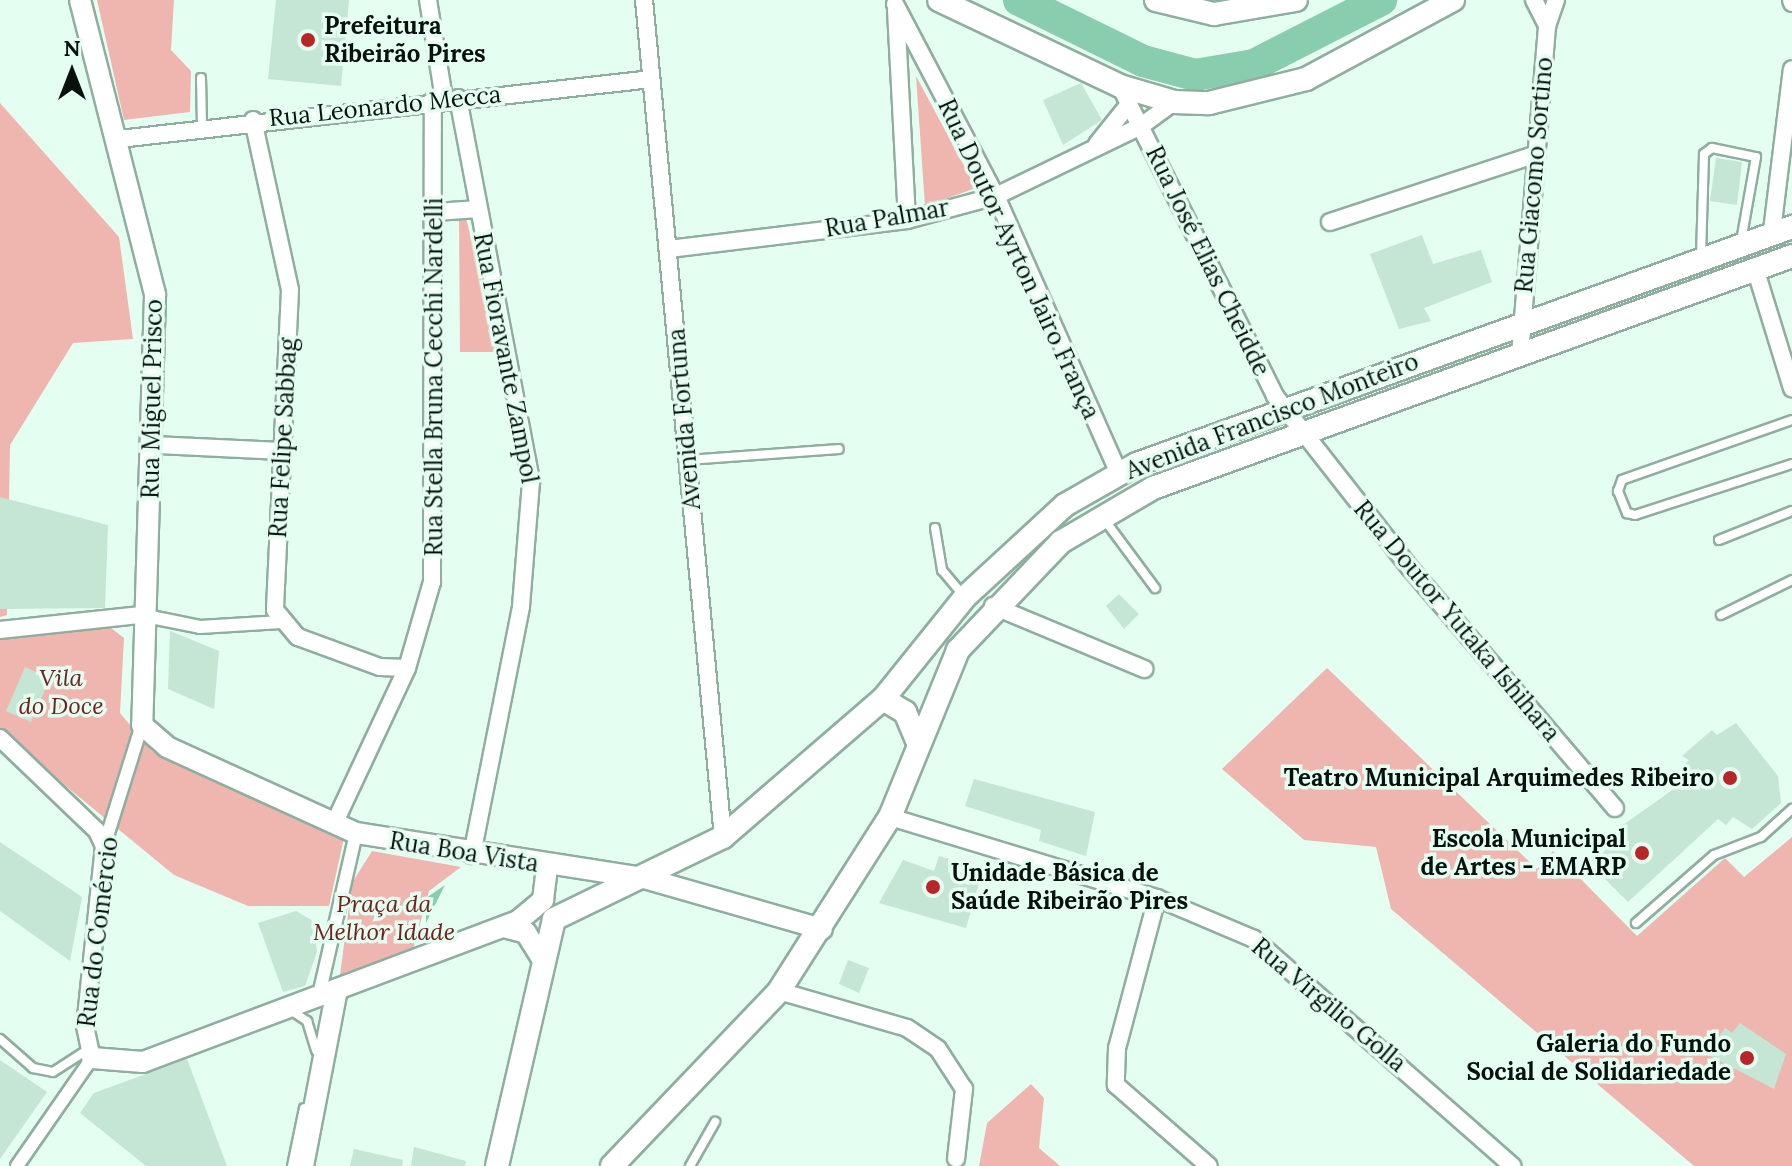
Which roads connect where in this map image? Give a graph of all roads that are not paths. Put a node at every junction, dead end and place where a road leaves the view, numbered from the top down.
1 (80, 0) edge
2 (428, 0) edge
3 (644, 0) edge
4 (939, 0) edge
5 (1156, 0) edge
6 (1296, 0) edge
7 (1453, 0) edge
8 (1534, 0) edge
9 (1556, 0) edge
10 (1547, 26) junction
11 (1792, 69) edge
12 (201, 78) dead end
13 (651, 79) junction
14 (1124, 95) junction
15 (445, 99) junction
16 (1174, 102) junction
17 (253, 120) junction
18 (1141, 126) junction
19 (202, 127) junction
20 (119, 139) junction
21 (1094, 148) junction
22 (1534, 155) junction
23 (996, 196) junction
24 (478, 209) junction
25 (436, 212) junction
26 (907, 220) junction
27 (1330, 222) dead end
28 (1782, 229) edge
29 (1741, 242) junction
30 (669, 249) junction
31 (1701, 256) junction
32 (1792, 256) edge
33 (1755, 268) junction
34 (1520, 324) junction
35 (1520, 355) junction
36 (1792, 388) edge
37 (1285, 408) junction
38 (1792, 420) edge
39 (1303, 432) junction
40 (156, 445) junction
41 (839, 449) dead end
42 (284, 451) junction
43 (688, 460) junction
44 (1792, 464) edge
45 (1119, 474) junction
46 (1792, 511) edge
47 (1101, 515) junction
48 (935, 528) dead end
49 (1719, 540) dead end
50 (1792, 580) edge
51 (1155, 588) dead end
52 (965, 597) junction
53 (993, 606) junction
54 (141, 615) junction
55 (1721, 615) dead end
56 (281, 622) junction
57 (0, 630) edge
58 (407, 668) junction
59 (1144, 669) dead end
60 (883, 699) junction
61 (140, 717) junction
62 (0, 738) edge
63 (917, 740) junction
64 (1615, 808) dead end
65 (1791, 811) edge
66 (890, 817) junction
67 (334, 824) junction
68 (356, 833) junction
69 (723, 837) junction
70 (104, 846) junction
71 (472, 855) junction
72 (547, 865) junction
73 (644, 878) junction
74 (1157, 898) junction
75 (1636, 923) dead end
76 (504, 927) junction
77 (822, 929) junction
78 (543, 960) junction
79 (779, 991) junction
80 (328, 992) junction
81 (288, 1008) junction
82 (0, 1039) edge
83 (90, 1054) junction
84 (715, 1122) dead end
85 (956, 1159) dead end
86 (17, 1166) edge
87 (292, 1166) edge
88 (303, 1166) edge
89 (497, 1166) edge
90 (612, 1166) edge
91 (690, 1166) edge
92 (1209, 1166) edge
93 (1512, 1166) edge

1 - 20 street, Rua Miguel Prisco
2 - 15 street
3 - 13 street, Avenida Fortuna
4 - 14 main road
5 - 6 main road
7 - 16 main road
8 - 10 street
9 - 10 street, Rua Giacomo Sortino
10 - 22 street, Rua Giacomo Sortino
11 - 28 street
12 - 19 lane
13 - 15 street, Rua Leonardo Mecca
13 - 30 street, Avenida Fortuna
14 - 16 main road
14 - 18 street, Rua José Elias Cheidde
14 - 21 street, Rua Palmar
15 - 17 street, Rua Leonardo Mecca
15 - 24 street, Rua Fioravante Zampol
15 - 25 street, Rua Stella Bruna Cecchi Nardelli
16 - 18 street, Rua Palmar
17 - 19 street, Rua Leonardo Mecca
17 - 42 street, Rua Felipe Sabbag
18 - 21 street, Rua Palmar
18 - 37 street, Rua José Elias Cheidde
19 - 20 street, Rua Leonardo Mecca
20 - 40 street, Rua Miguel Prisco
21 - 23 street, Rua Palmar
22 - 27 street
22 - 34 street, Rua Giacomo Sortino
23 - 26 street, Rua Palmar
23 - 26 street, Rua Doutor Ayrton Jairo França
23 - 45 street, Rua Doutor Ayrton Jairo França
24 - 25 street
24 - 71 street, Rua Fioravante Zampol
25 - 58 street, Rua Stella Bruna Cecchi Nardelli
26 - 30 street, Rua Palmar
28 - 29 main road, Avenida Francisco Monteiro
29 - 31 main road, Avenida Francisco Monteiro
29 - 31 lane
30 - 43 street, Avenida Fortuna
31 - 34 main road, Avenida Francisco Monteiro
32 - 33 main road, Avenida Francisco Monteiro
33 - 35 main road, Avenida Francisco Monteiro
33 - 36 street
34 - 35 street, Rua Giacomo Sortino
34 - 37 main road, Avenida Francisco Monteiro
35 - 39 main road, Avenida Francisco Monteiro
37 - 39 street, Rua José Elias Cheidde
37 - 45 main road, Avenida Francisco Monteiro
38 - 44 lane
39 - 47 main road, Avenida Francisco Monteiro
39 - 64 street, Rua Doutor Yutaka Ishihara
40 - 42 street
40 - 54 street, Rua Miguel Prisco
41 - 43 lane
42 - 56 street, Rua Felipe Sabbag
43 - 69 street, Avenida Fortuna
45 - 52 main road, Avenida Francisco Monteiro
46 - 49 lane
47 - 51 lane
47 - 53 main road, Avenida Francisco Monteiro
48 - 52 lane
50 - 55 lane
52 - 60 main road, Avenida Francisco Monteiro
53 - 59 street
53 - 63 main road, Avenida Francisco Monteiro
54 - 56 street
54 - 57 street
54 - 61 street, Rua Miguel Prisco
56 - 58 street
58 - 67 street, Rua Stella Bruna Cecchi Nardelli
60 - 63 main road
60 - 69 main road, Avenida Francisco Monteiro
61 - 67 street, Rua Boa Vista
61 - 70 street, Rua do Comércio
62 - 70 street
63 - 66 main road, Avenida Francisco Monteiro
65 - 75 lane
66 - 74 street, Rua Virgilio Golla
66 - 77 main road, Avenida Francisco Monteiro
67 - 68 street, Rua Boa Vista
68 - 71 street, Rua Boa Vista
68 - 80 street
69 - 73 main road, Avenida Francisco Monteiro
70 - 83 street, Rua do Comércio
71 - 72 street, Rua Boa Vista
72 - 73 street, Rua Boa Vista
72 - 76 street
73 - 77 street, Rua Boa Vista
73 - 78 main road, Avenida Francisco Monteiro
74 - 92 street
74 - 93 street, Rua Virgilio Golla
76 - 78 street
76 - 80 street
77 - 79 main road, Avenida Francisco Monteiro
78 - 89 main road
79 - 85 street
79 - 90 main road, Avenida Francisco Monteiro
80 - 81 street
80 - 88 street
81 - 83 street
81 - 87 lane
82 - 83 lane
83 - 86 street, Rua do Comércio
84 - 91 lane

